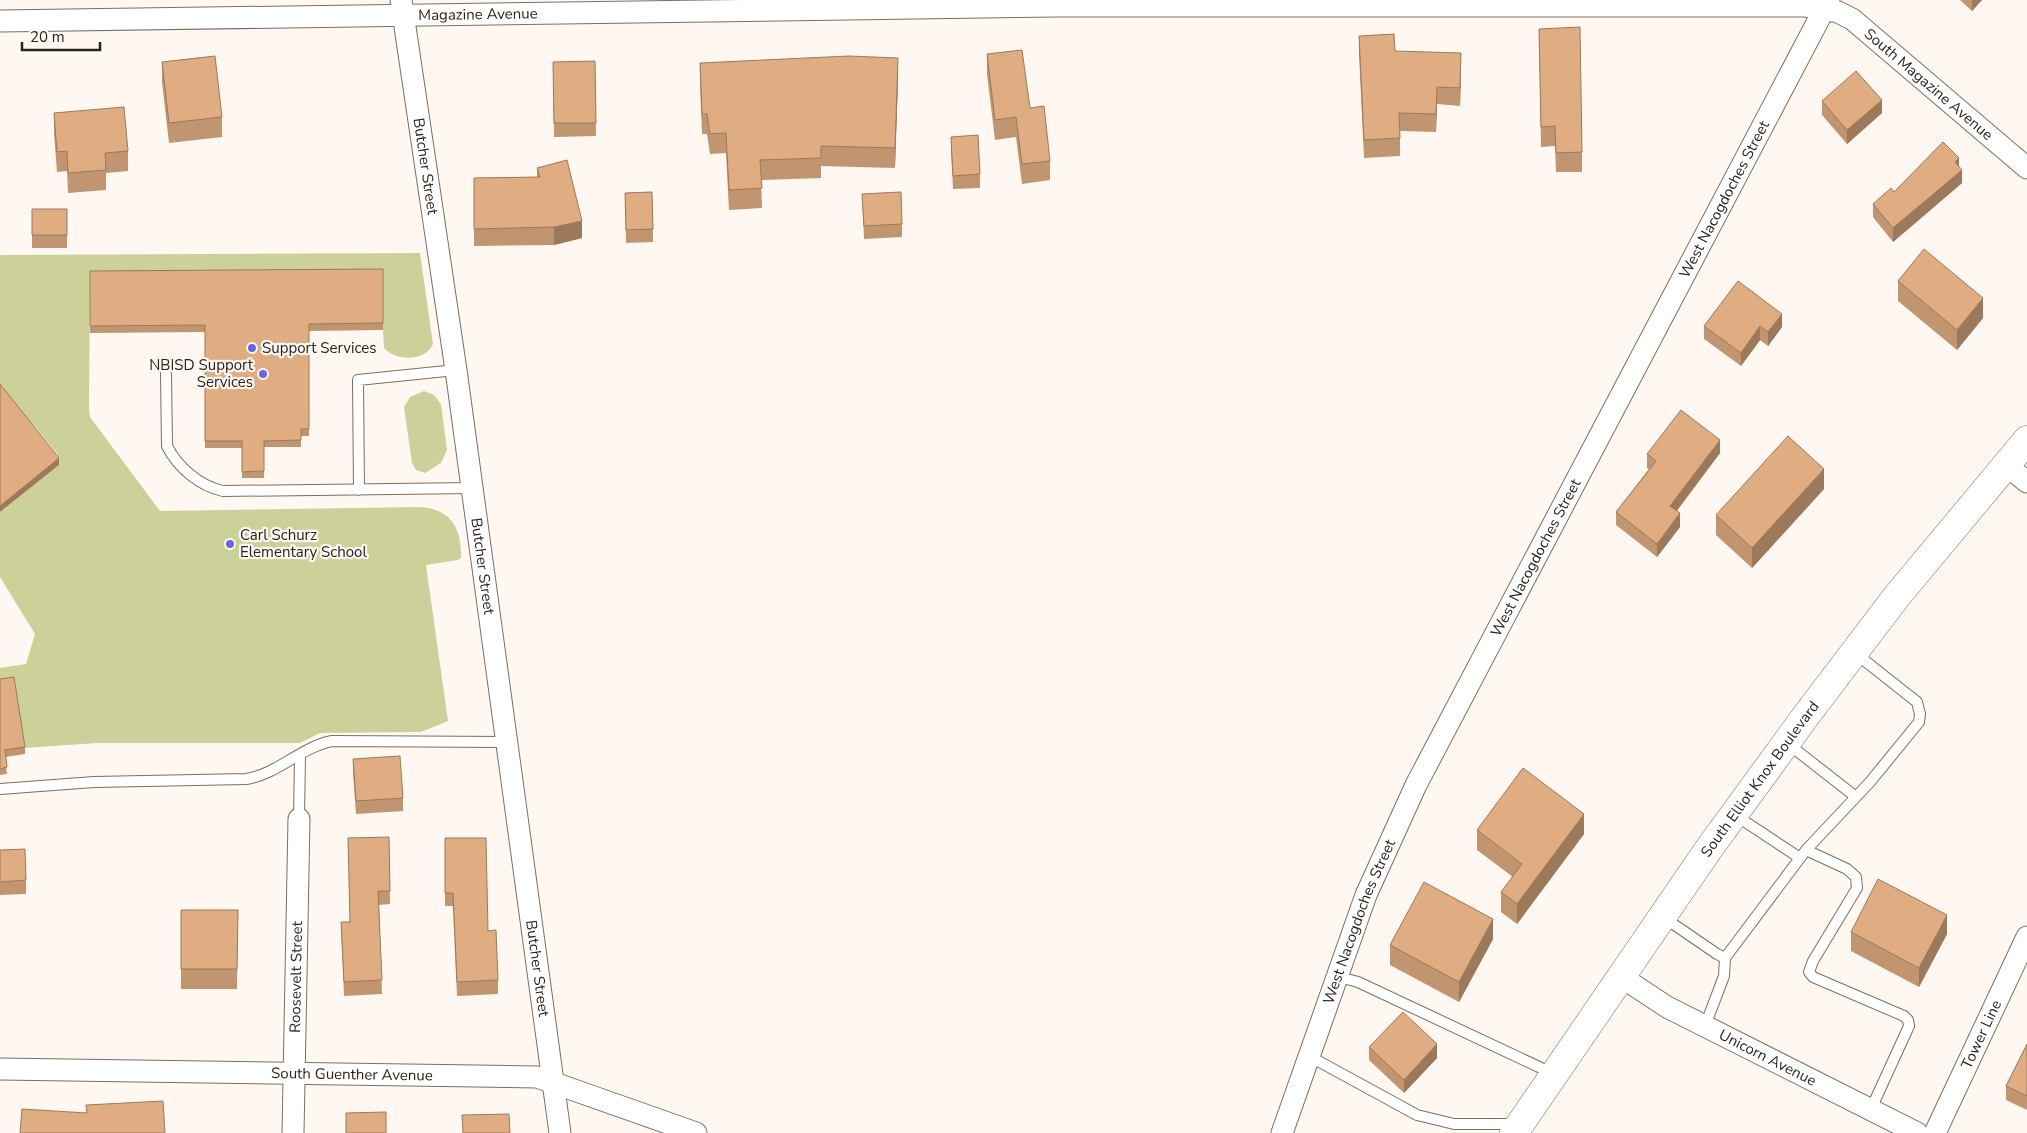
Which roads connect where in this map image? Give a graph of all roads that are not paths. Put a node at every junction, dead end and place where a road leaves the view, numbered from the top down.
1 (1059, 3) edge
2 (1827, 4) edge
3 (402, 8) edge
4 (0, 21) edge
5 (2027, 168) edge
6 (456, 370) junction
7 (166, 374) dead end
8 (2027, 440) edge
9 (2006, 465) junction
10 (2027, 482) edge
11 (473, 488) junction
12 (359, 490) junction
13 (1854, 652) junction
14 (506, 742) junction
15 (1786, 743) junction
16 (300, 755) junction
17 (0, 789) edge
18 (1856, 797) junction
19 (1734, 814) junction
20 (299, 819) joint
21 (1803, 854) junction
22 (1662, 916) junction
23 (2027, 936) edge
24 (1725, 958) junction
25 (1336, 976) junction
26 (1620, 976) junction
27 (1705, 1026) junction
28 (1309, 1056) junction
29 (0, 1069) edge
30 (1554, 1074) junction
31 (294, 1075) junction
32 (553, 1082) junction
33 (1871, 1109) junction
34 (1517, 1129) edge
35 (293, 1133) edge
36 (560, 1133) edge
37 (696, 1133) edge
38 (1282, 1133) edge
39 (1918, 1133) edge
40 (1935, 1133) edge

1 - 2 street, Magazine Avenue
1 - 3 street, Magazine Avenue
2 - 5 street, South Magazine Avenue
2 - 25 street, West Nacogdoches Street
3 - 4 street, Magazine Avenue
3 - 6 street, Butcher Street
6 - 11 street, Butcher Street
6 - 12 lane
7 - 12 lane
8 - 9 main road, South Elliot Knox Boulevard
9 - 10 street
9 - 13 main road, South Elliot Knox Boulevard
11 - 12 lane
11 - 14 street, Butcher Street
13 - 15 main road, South Elliot Knox Boulevard
13 - 18 lane
14 - 16 lane
14 - 32 street, Butcher Street
15 - 18 lane
15 - 19 main road, South Elliot Knox Boulevard
16 - 17 lane
16 - 20 lane
18 - 21 lane
19 - 21 lane
19 - 22 main road, South Elliot Knox Boulevard
20 - 31 street, Roosevelt Street
21 - 24 lane
21 - 33 lane
22 - 24 lane
22 - 26 main road, South Elliot Knox Boulevard
23 - 40 street, Tower Line
24 - 27 lane
25 - 28 street, West Nacogdoches Street
25 - 30 lane
26 - 27 street, Unicorn Avenue
26 - 30 main road, South Elliot Knox Boulevard
27 - 33 street, Unicorn Avenue
28 - 34 lane
28 - 38 street, West Nacogdoches Street
29 - 31 street, South Guenther Avenue
30 - 34 main road, South Elliot Knox Boulevard
31 - 32 street, South Guenther Avenue
31 - 35 street, Roosevelt Street
32 - 36 street, Butcher Street
32 - 37 street, South Guenther Avenue
33 - 39 street, Unicorn Avenue

